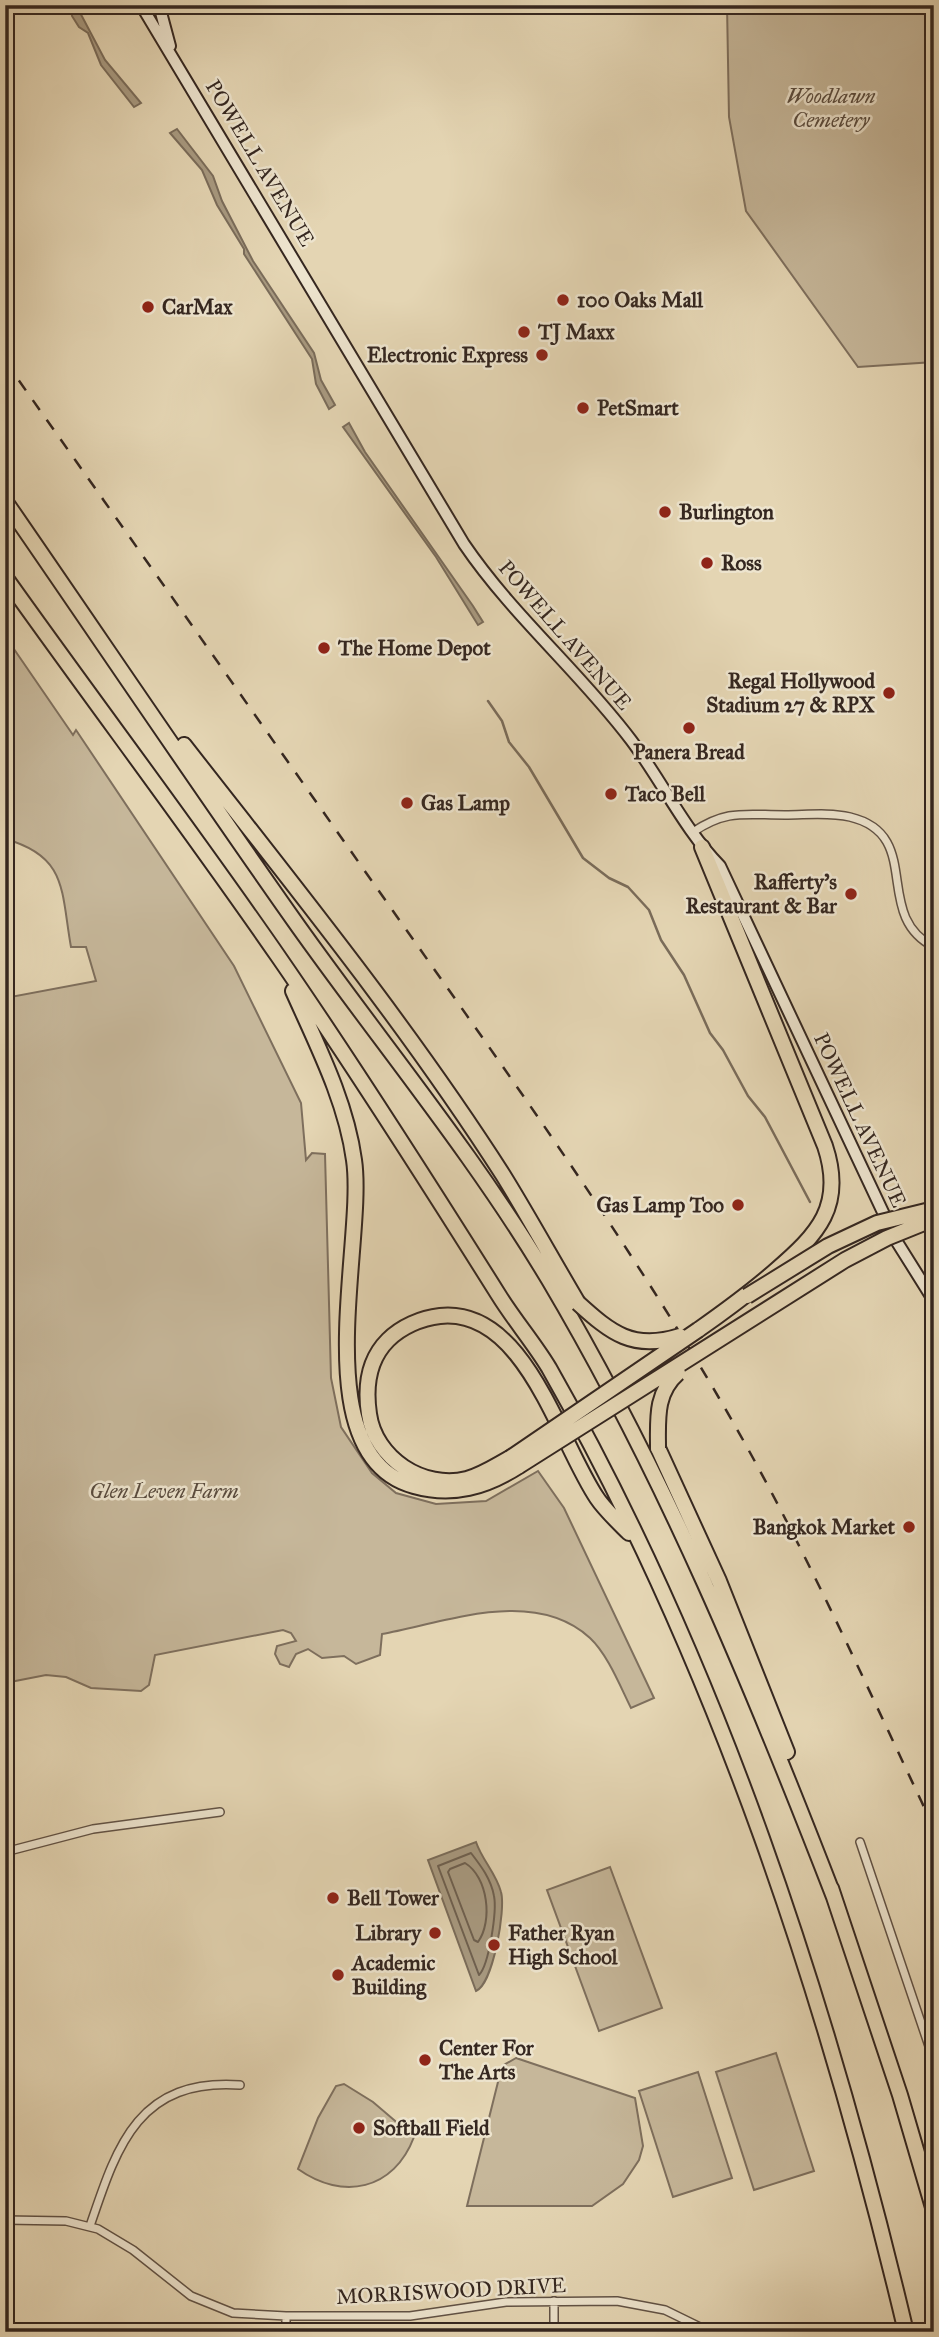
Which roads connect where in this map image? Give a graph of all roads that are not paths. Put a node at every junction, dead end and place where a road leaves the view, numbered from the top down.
1 (141, 5) edge
2 (159, 5) edge
3 (172, 52) junction
4 (5, 501) edge
5 (5, 577) edge
6 (95, 632) junction
7 (693, 832) junction
8 (702, 847) junction
9 (934, 947) edge
10 (279, 957) junction
11 (934, 1209) edge
12 (934, 1219) edge
13 (915, 1273) junction
14 (934, 1292) edge
15 (747, 1296) junction
16 (934, 1301) edge
17 (698, 1330) junction
18 (708, 1347) junction
19 (515, 1462) junction
20 (639, 1544) junction
21 (220, 1812) dead end
22 (860, 1842) dead end
23 (5, 1852) edge
24 (834, 1896) junction
25 (934, 2061) edge
26 (240, 2085) dead end
27 (934, 2211) edge
28 (5, 2220) edge
29 (90, 2226) junction
30 (554, 2301) junction
31 (286, 2316) junction
32 (286, 2332) edge
33 (554, 2332) edge
34 (710, 2332) edge
35 (906, 2332) edge

1 - 3 main road, POWELL AVENUE
2 - 3 main road
3 - 7 main road, POWELL AVENUE
4 - 6 highway
5 - 10 highway
6 - 17 highway, bridge
6 - 24 highway
7 - 8 main road, POWELL AVENUE
7 - 9 street
8 - 13 main road, POWELL AVENUE
8 - 15 highway, bridge
10 - 19 highway
10 - 20 highway
11 - 15 highway, bridge
12 - 18 highway, bridge
13 - 14 main road
13 - 16 main road, POWELL AVENUE
15 - 17 highway
17 - 19 highway, bridge
18 - 19 highway, bridge
18 - 24 highway, bridge
19 - 20 highway
20 - 35 highway
21 - 23 street
22 - 25 street
24 - 27 highway
26 - 29 street
28 - 29 street, MORRISWOOD DRIVE
29 - 31 street, MORRISWOOD DRIVE
30 - 31 street, MORRISWOOD DRIVE
30 - 33 street
30 - 34 street, MORRISWOOD DRIVE
31 - 32 street

